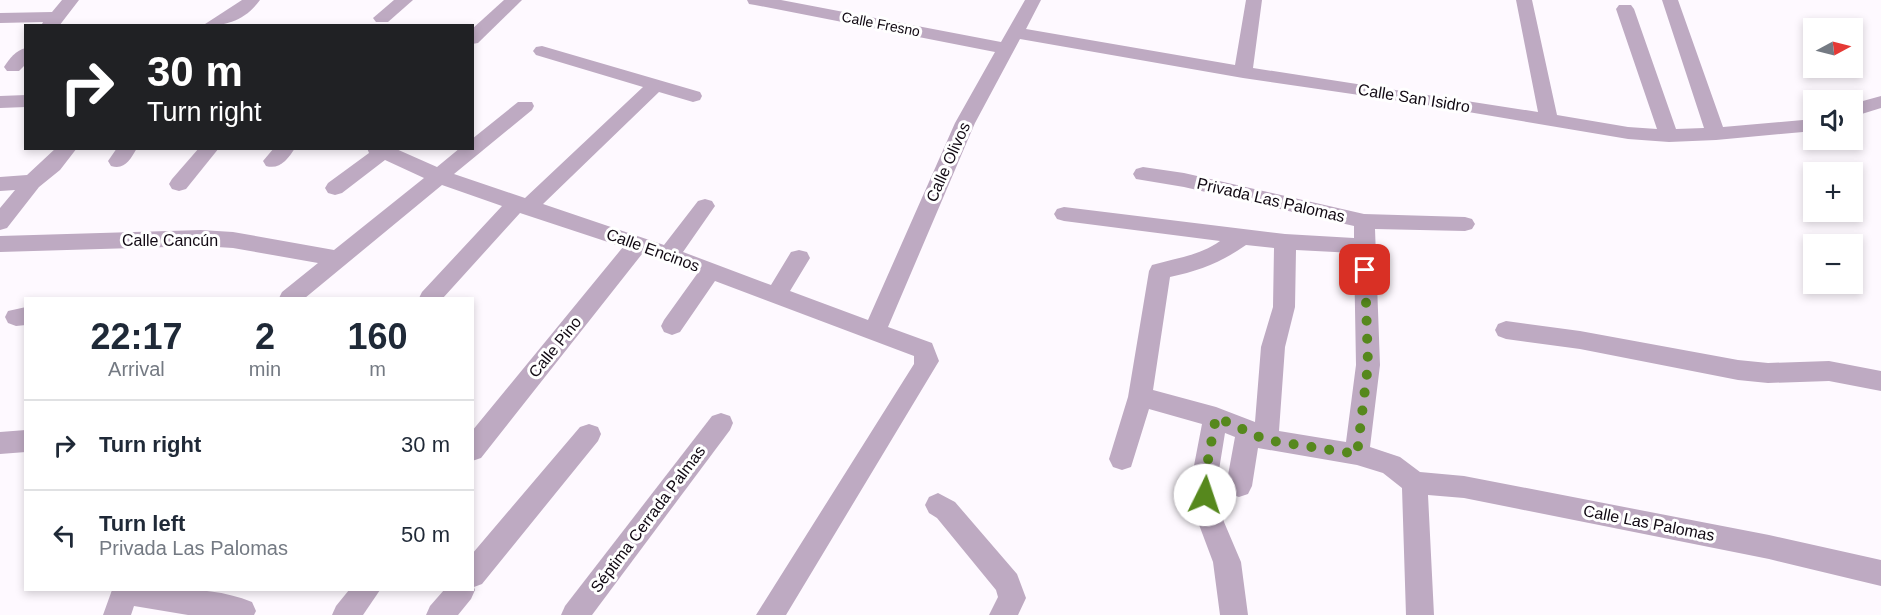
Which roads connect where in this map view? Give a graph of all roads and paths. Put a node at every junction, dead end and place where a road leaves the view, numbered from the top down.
1 (71, 0) edge
2 (252, 0) edge
3 (405, 0) edge
4 (514, 0) edge
5 (755, 0) edge
6 (1034, 0) edge
7 (1254, 0) edge
8 (1524, 0) edge
9 (1670, 0) edge
10 (1625, 9) dead end
11 (0, 18) edge
12 (382, 18) dead end
13 (53, 21) edge
14 (214, 24) edge
15 (474, 37) edge
16 (1012, 41) junction
17 (542, 51) dead end
18 (24, 55) edge
19 (13, 67) dead end
20 (1243, 72) junction
21 (655, 86) junction
22 (693, 96) dead end
23 (24, 101) edge
24 (0, 102) edge
25 (1881, 102) edge
26 (525, 106) dead end
27 (1863, 108) edge
28 (1549, 121) junction
29 (1803, 126) edge
30 (1716, 134) junction
31 (1669, 136) junction
32 (474, 149) edge
33 (66, 150) edge
34 (208, 150) edge
35 (380, 150) edge
36 (472, 150) edge
37 (1143, 174) dead end
38 (440, 177) junction
39 (32, 182) junction
40 (0, 184) edge
41 (179, 184) dead end
42 (335, 188) dead end
43 (522, 206) junction
44 (705, 206) dead end
45 (1064, 214) dead end
46 (1364, 221) junction
47 (0, 223) edge
48 (1465, 224) dead end
49 (1241, 237) junction
50 (1285, 242) junction
51 (0, 244) edge
52 (638, 244) junction
53 (1364, 246) junction
54 (669, 255) junction
55 (799, 258) dead end
56 (338, 260) junction
57 (711, 271) junction
58 (776, 296) junction
59 (291, 297) edge
60 (431, 297) edge
61 (672, 326) dead end
62 (874, 330) junction
63 (1506, 330) dead end
64 (1881, 381) edge
65 (1140, 397) junction
66 (1216, 417) junction
67 (721, 423) dead end
68 (589, 434) dead end
69 (1257, 435) junction
70 (24, 441) edge
71 (0, 442) edge
72 (474, 448) edge
73 (1357, 454) junction
74 (1122, 459) dead end
75 (1415, 483) junction
76 (1239, 486) dead end
77 (938, 505) dead end
78 (474, 573) edge
79 (1881, 573) edge
80 (365, 591) edge
81 (460, 591) edge
82 (122, 598) edge
83 (242, 611) dead end
84 (346, 615) edge
85 (440, 615) edge
86 (574, 615) edge
87 (770, 615) edge
88 (1003, 615) edge
89 (1234, 615) edge
90 (1420, 615) edge

1 - 13 street
2 - 14 street
3 - 12 street
4 - 15 street
5 - 16 street, Calle Fresno
6 - 16 street, Calle Olivos
7 - 20 street
8 - 28 street
9 - 30 street
10 - 31 street
11 - 13 street
16 - 20 street, Calle San Isidro
16 - 62 street, Calle Olivos
17 - 21 street
18 - 19 street
20 - 28 street, Calle San Isidro
21 - 22 street
21 - 43 street
23 - 24 street
25 - 27 street
26 - 32 street
28 - 31 street, Calle San Isidro
29 - 30 street, Calle San Isidro
30 - 31 street, Calle San Isidro
33 - 39 street
34 - 41 street
35 - 38 street, Calle Encinos
35 - 42 street
36 - 38 street
37 - 46 street, Privada Las Palomas
38 - 43 street, Calle Encinos
38 - 56 street
39 - 40 street
39 - 47 street
43 - 52 street, Calle Encinos
43 - 60 street
44 - 54 street
45 - 49 street
46 - 48 street
46 - 53 street, Privada Las Palomas
49 - 50 street
49 - 65 street
50 - 53 street
50 - 69 street
51 - 56 street, Calle Cancún
52 - 54 street, Calle Encinos
52 - 72 street, Calle Pino
53 - 73 street, Privada Las Palomas
54 - 57 street, Calle Encinos
55 - 58 street
56 - 59 street
57 - 58 street, Calle Encinos
57 - 61 street
58 - 62 street, Calle Encinos
62 - 87 street, Calle Encinos
63 - 64 street
65 - 66 street
65 - 74 street
66 - 69 street
66 - 89 street
67 - 86 street, Séptima Cerrada Palmas
68 - 78 street
69 - 73 street
69 - 76 street
70 - 71 street
73 - 75 street
75 - 79 street, Calle Las Palomas
75 - 90 street
77 - 88 street
80 - 84 street
81 - 85 street
82 - 83 street

